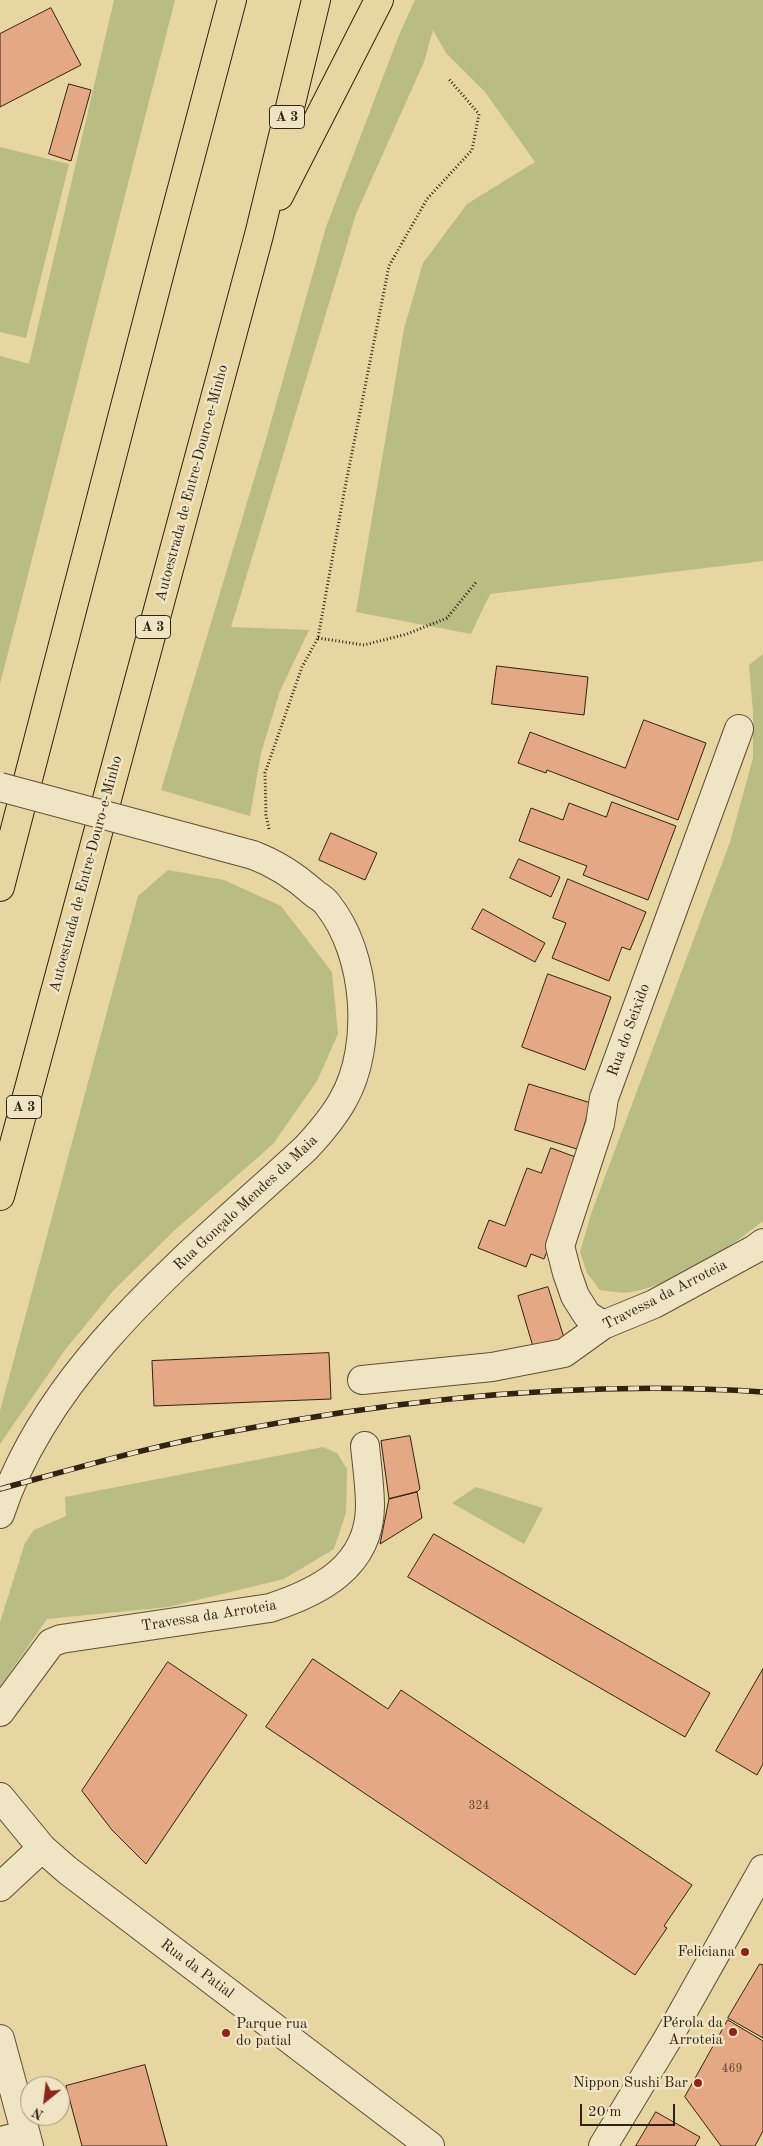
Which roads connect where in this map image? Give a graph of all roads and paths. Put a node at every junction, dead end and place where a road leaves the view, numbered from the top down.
1 (232, 0) edge
2 (316, 0) edge
3 (379, 0) edge
4 (448, 78) dead end
5 (259, 235) junction
6 (477, 581) dead end
7 (318, 638) junction
8 (739, 729) dead end
9 (0, 787) edge
10 (253, 855) junction
11 (0, 887) edge
12 (0, 1196) edge
13 (763, 1242) edge
14 (604, 1324) junction
15 (362, 1380) dead end
16 (365, 1446) dead end
17 (0, 1514) edge
18 (0, 1712) edge
19 (0, 1797) edge
20 (42, 1848) junction
21 (763, 1869) edge
22 (0, 1887) edge
23 (0, 2039) edge
24 (18, 2141) edge
25 (430, 2146) edge
26 (604, 2146) edge

1 - 11 highway
2 - 5 highway, Autoestrada de Entre-Douro-e-Minho / A 3
3 - 5 highway
4 - 7 path
5 - 12 highway, Autoestrada de Entre-Douro-e-Minho / A 3
6 - 7 path
7 - 10 path
8 - 14 street, Rua do Seixido
9 - 10 street, Rua Gonçalo Mendes da Maia, bridge
10 - 17 street, Rua Gonçalo Mendes da Maia
13 - 14 street, Travessa da Arroteia
14 - 15 street, Travessa da Arroteia
16 - 18 street, Travessa da Arroteia
19 - 20 street, Rua da Patial
20 - 22 street
20 - 25 street, Rua da Patial
21 - 26 street
23 - 24 street

